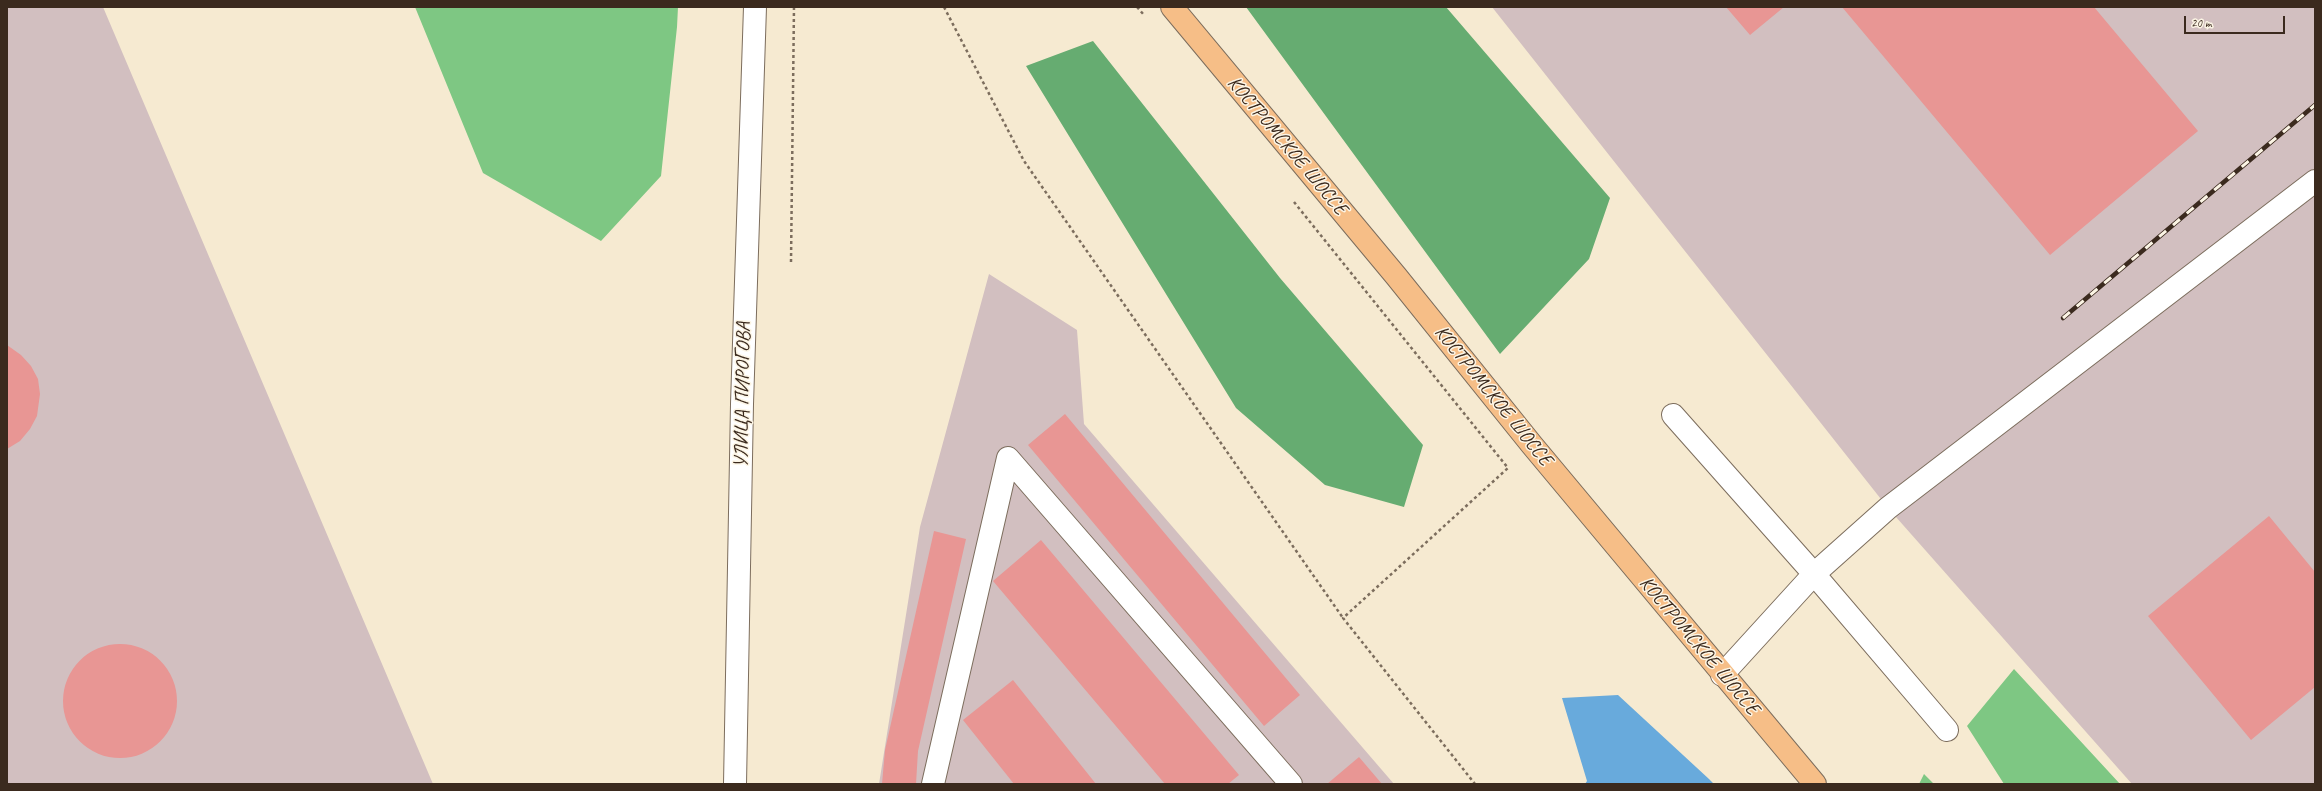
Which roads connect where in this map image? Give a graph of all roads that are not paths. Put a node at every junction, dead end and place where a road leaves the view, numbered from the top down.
1 (754, 7) edge
2 (1172, 7) edge
3 (2315, 181) edge
4 (1673, 415) dead end
5 (1814, 574) junction
6 (1722, 674) junction
7 (1947, 730) dead end
8 (735, 784) edge
9 (933, 784) edge
10 (1291, 784) edge
11 (1815, 784) edge

1 - 8 street, УЛИЦА ПИРОГОВА
2 - 6 highway, КОСТРОМСКОЕ ШОССЕ
3 - 5 street
4 - 5 street
5 - 6 street
5 - 7 street
6 - 11 highway, КОСТРОМСКОЕ ШОССЕ
9 - 10 street

